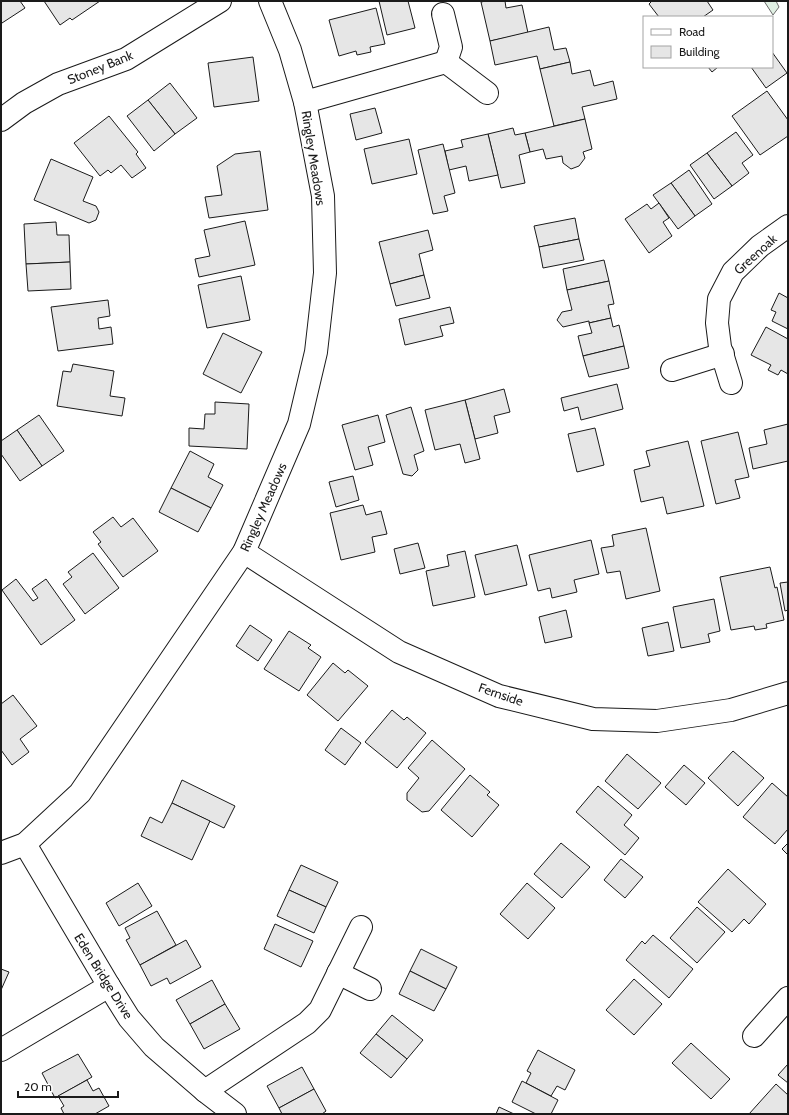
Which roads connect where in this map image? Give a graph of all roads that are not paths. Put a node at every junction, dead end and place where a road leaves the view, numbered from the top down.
1 (220, 1) edge
2 (270, 1) edge
3 (443, 14) dead end
4 (446, 62) junction
5 (488, 93) dead end
6 (305, 102) junction
7 (1, 120) edge
8 (788, 226) edge
9 (723, 354) junction
10 (672, 370) dead end
11 (731, 384) dead end
12 (244, 552) junction
13 (788, 693) edge
14 (25, 844) junction
15 (1, 852) edge
16 (361, 927) dead end
17 (338, 973) junction
18 (109, 986) junction
19 (370, 989) dead end
20 (788, 998) edge
21 (754, 1036) dead end
22 (1, 1050) edge
23 (205, 1090) junction
24 (235, 1114) edge

1 - 7 street, Stoney Bank
2 - 6 street, Ringley Meadows
3 - 4 street
4 - 5 street
4 - 6 street, Ringley Meadows
6 - 12 street, Ringley Meadows
8 - 9 street, Greenoak
9 - 10 street
9 - 11 street, Greenoak
12 - 13 street, Fernside
12 - 14 street, Ringley Meadows
14 - 15 street, Ringley Meadows
14 - 18 street, Eden Bridge Drive
16 - 17 street
17 - 19 street
17 - 23 street
18 - 22 street
18 - 23 street, Eden Bridge Drive
20 - 21 street
23 - 24 street, Eden Bridge Drive

